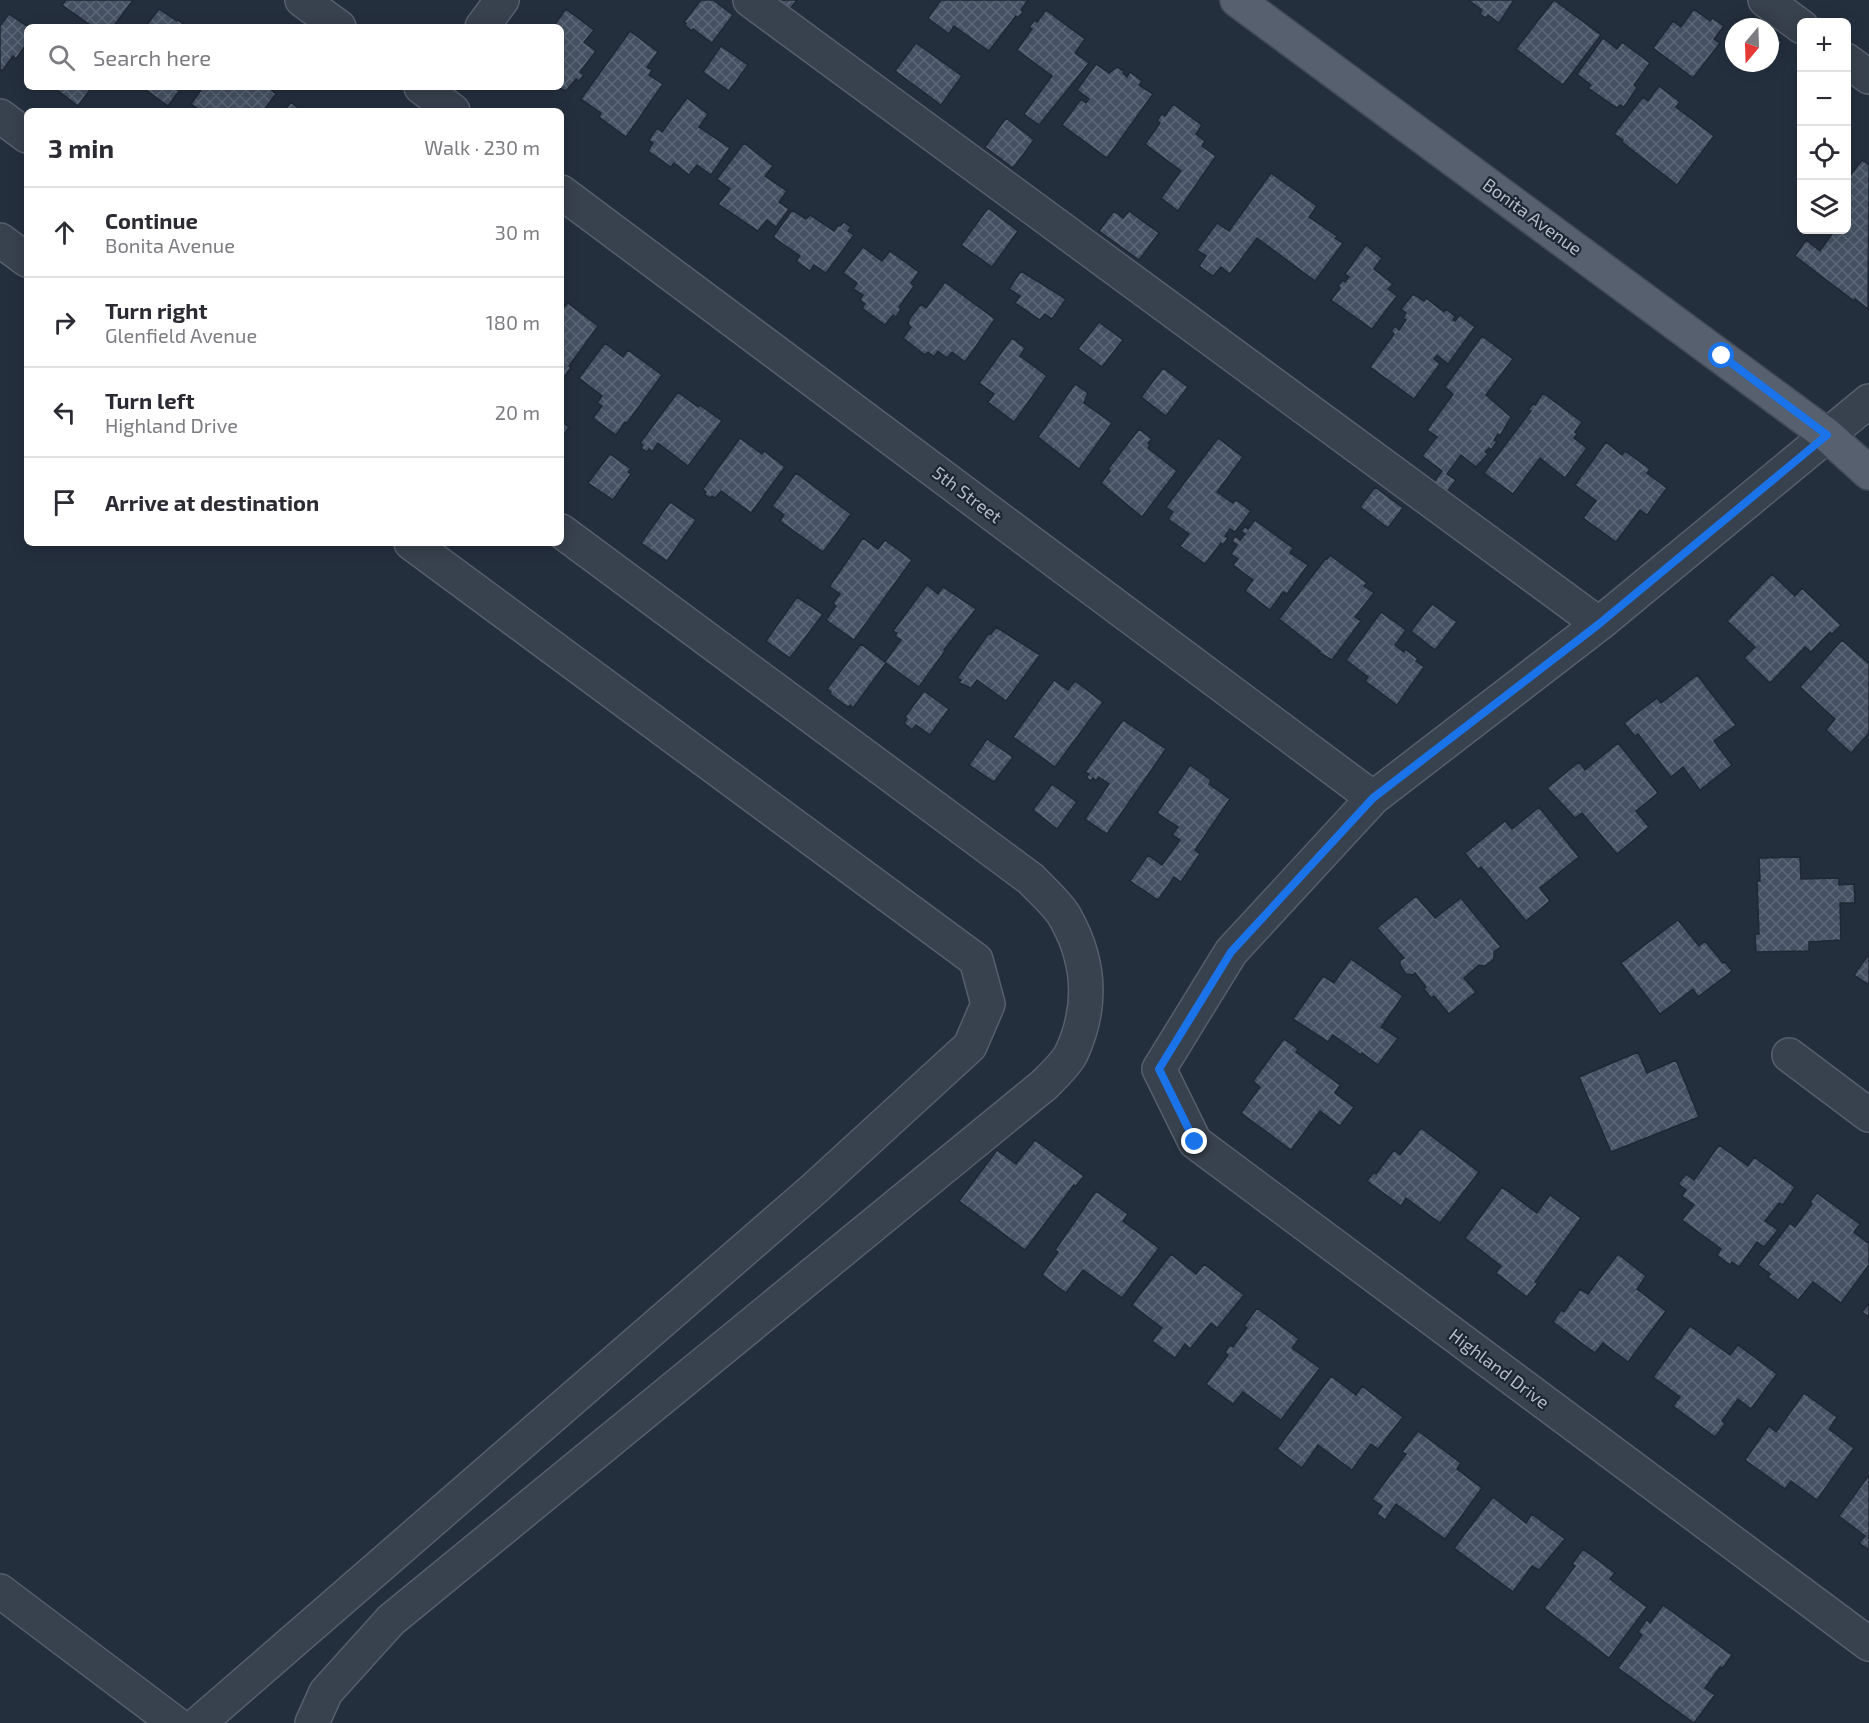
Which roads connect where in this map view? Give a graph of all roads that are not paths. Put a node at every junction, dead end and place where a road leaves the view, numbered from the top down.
1 (302, 0) edge
2 (502, 0) edge
3 (750, 0) edge
4 (1237, 0) edge
5 (1765, 0) edge
6 (1797, 23) edge
7 (335, 24) edge
8 (484, 24) edge
9 (1851, 64) edge
10 (1869, 77) edge
11 (0, 116) edge
12 (24, 134) edge
13 (564, 194) edge
14 (0, 240) edge
15 (24, 258) edge
16 (1869, 401) edge
17 (1827, 435) junction
18 (1869, 473) edge
19 (564, 533) edge
20 (415, 546) edge
21 (1599, 624) junction
22 (1373, 798) junction
23 (1789, 1055) dead end
24 (1869, 1115) edge
25 (0, 1591) edge
26 (1869, 1644) edge
27 (175, 1723) edge
28 (199, 1723) edge
29 (312, 1723) edge

1 - 7 street
2 - 8 street
3 - 21 street
4 - 17 main road, Bonita Avenue
5 - 6 street
9 - 10 street
11 - 12 street
13 - 22 street, 5th Street
14 - 15 street
16 - 17 street
17 - 18 main road, Bonita Avenue
17 - 21 street
19 - 29 street
20 - 28 street
21 - 22 street
22 - 26 street, Highland Drive
23 - 24 street
25 - 27 street

